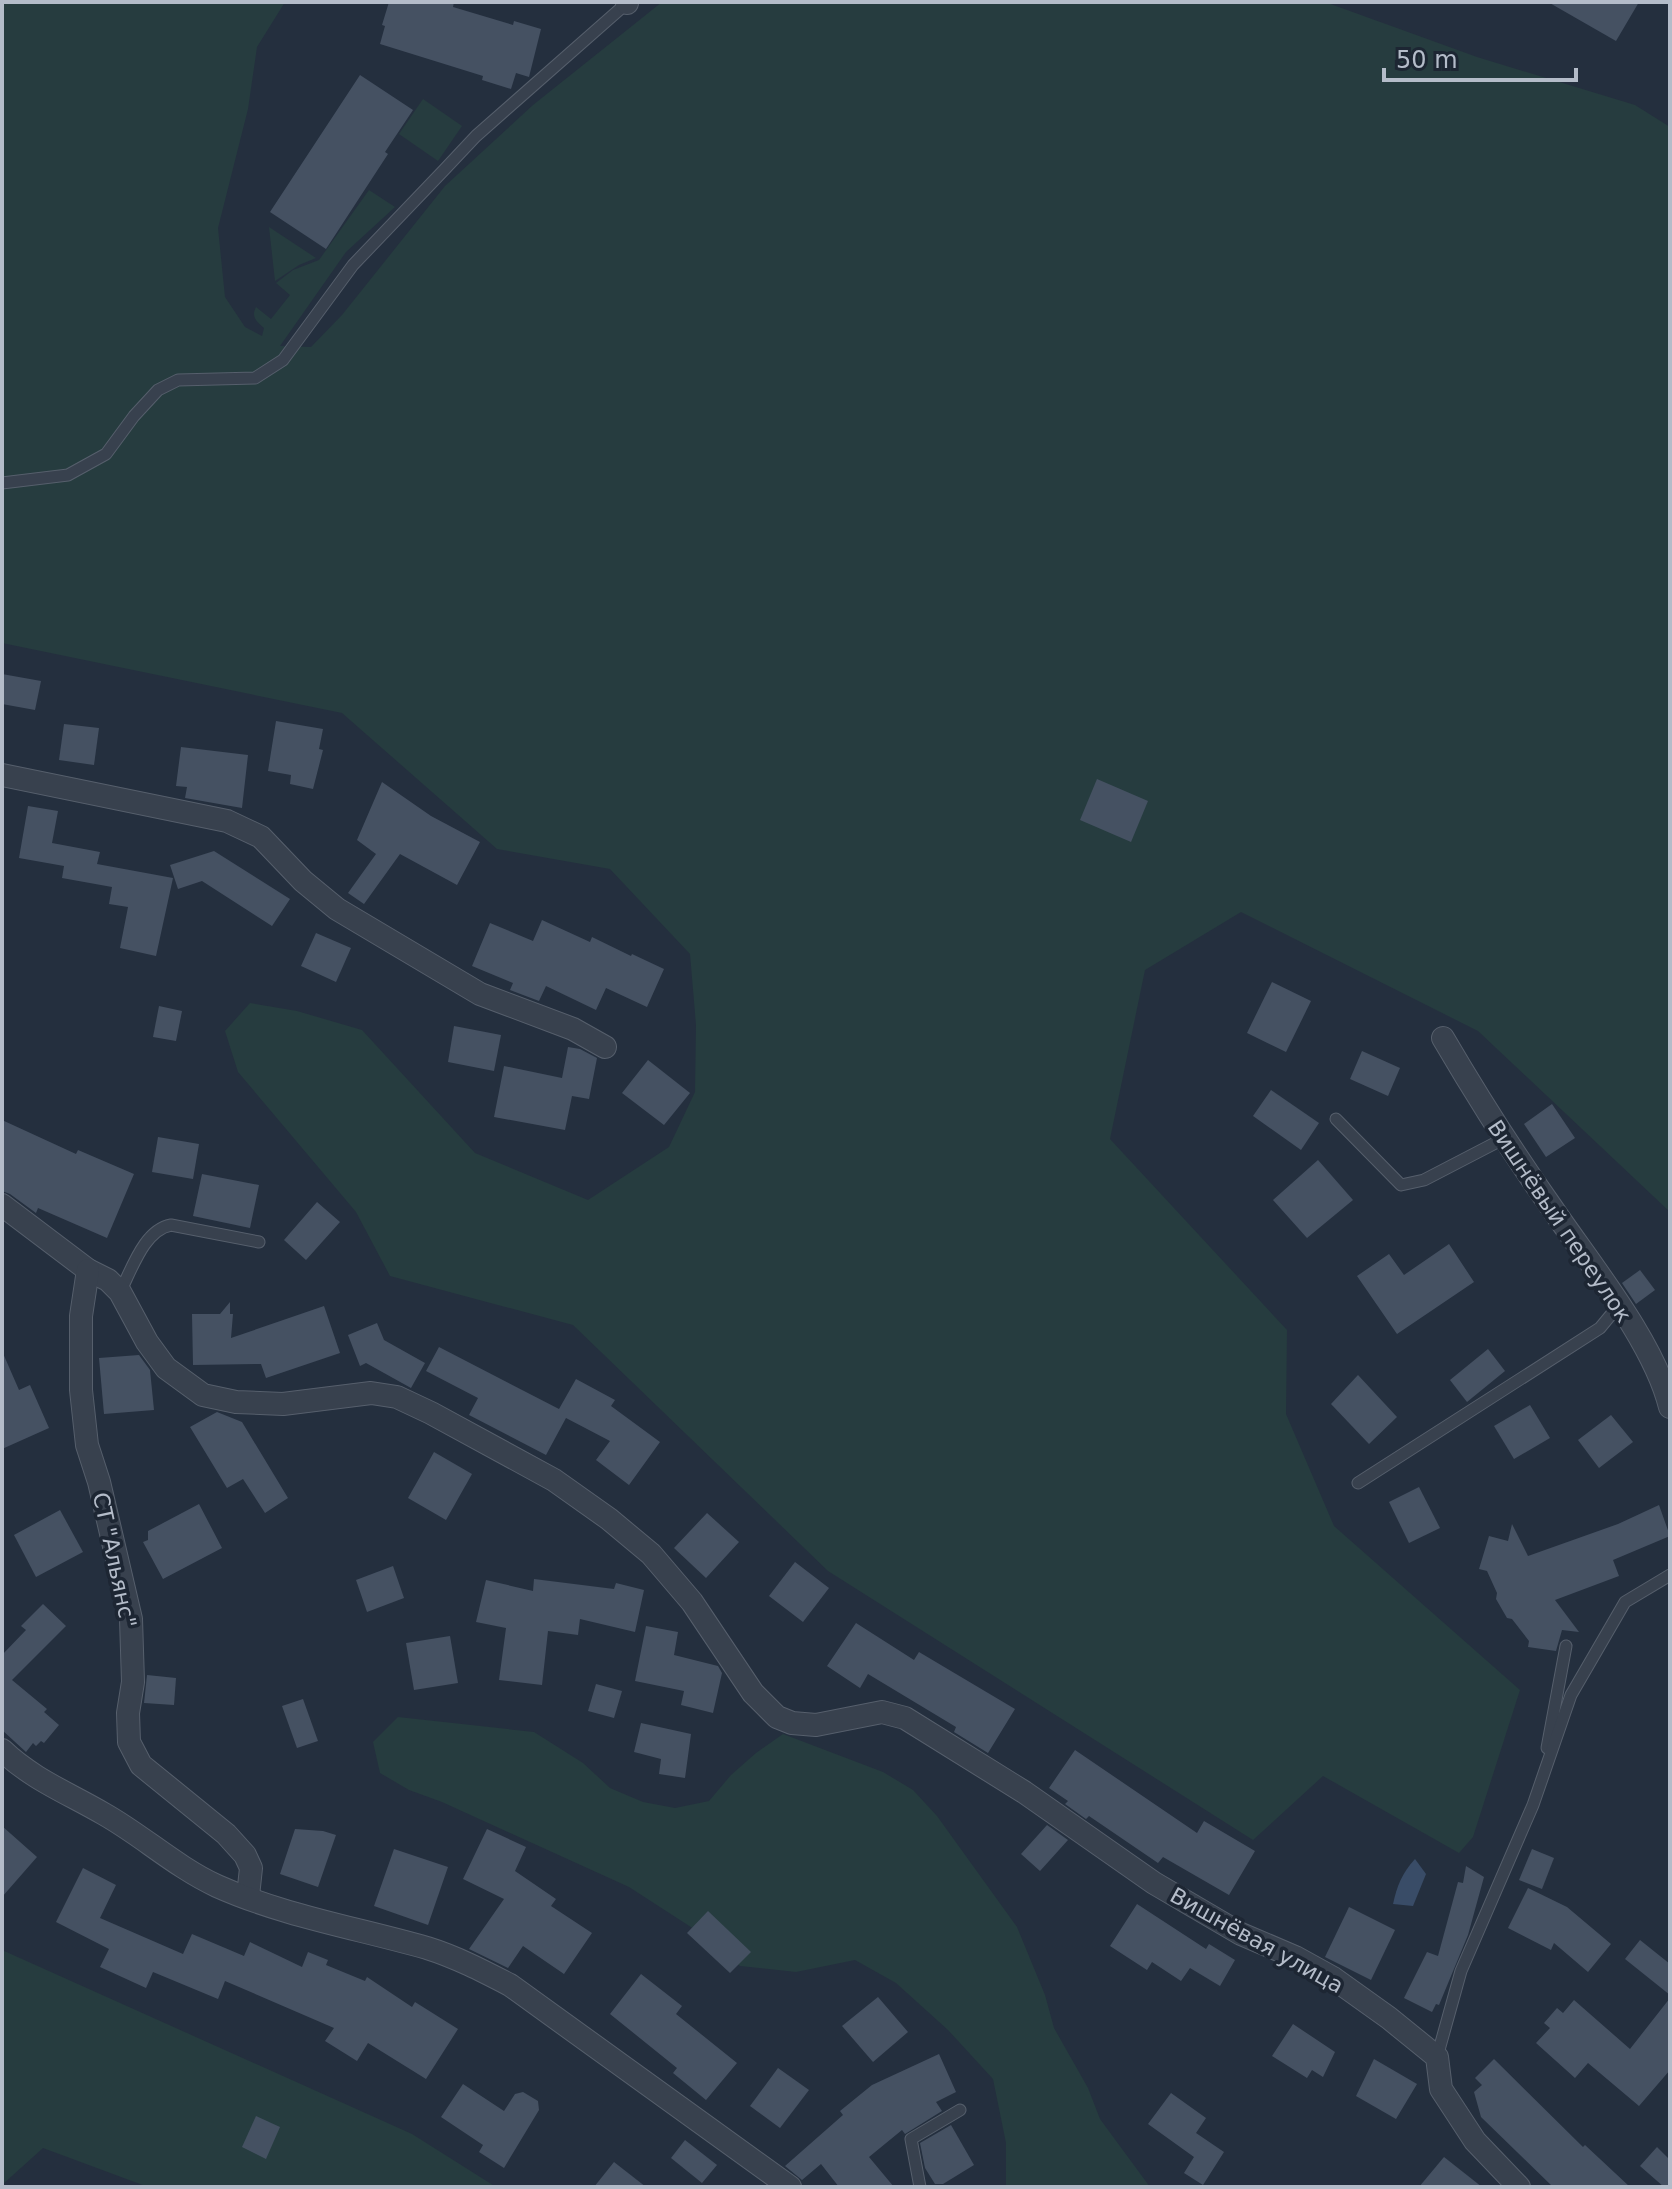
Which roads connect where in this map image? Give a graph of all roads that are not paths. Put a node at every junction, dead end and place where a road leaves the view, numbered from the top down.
1 (627, 2) edge
2 (2, 483) edge
3 (2, 775) edge
4 (1443, 1038) dead end
5 (605, 1047) dead end
6 (1336, 1119) dead end
7 (1503, 1139) junction
8 (2, 1205) edge
9 (259, 1242) dead end
10 (88, 1270) junction
11 (120, 1292) junction
12 (1619, 1305) junction
13 (1670, 1407) edge
14 (1358, 1483) dead end
15 (1670, 1575) edge
16 (1566, 1646) dead end
17 (2, 1750) edge
18 (1540, 1785) junction
19 (248, 1896) junction
20 (1437, 2057) junction
21 (960, 2110) dead end
22 (790, 2187) edge
23 (920, 2187) edge
24 (1519, 2187) edge

1 - 2 lane
3 - 5 street
4 - 7 street, Вишнёвый переулок
6 - 7 lane
7 - 12 street, Вишнёвый переулок
8 - 10 street
9 - 11 lane
10 - 11 street
10 - 19 street, СТ "Альянс"
11 - 20 street, Вишнёвая улица
12 - 13 street, Вишнёвый переулок
12 - 14 lane
15 - 18 lane
16 - 18 lane
17 - 19 street
18 - 20 lane
19 - 22 street
20 - 24 street
21 - 23 lane

